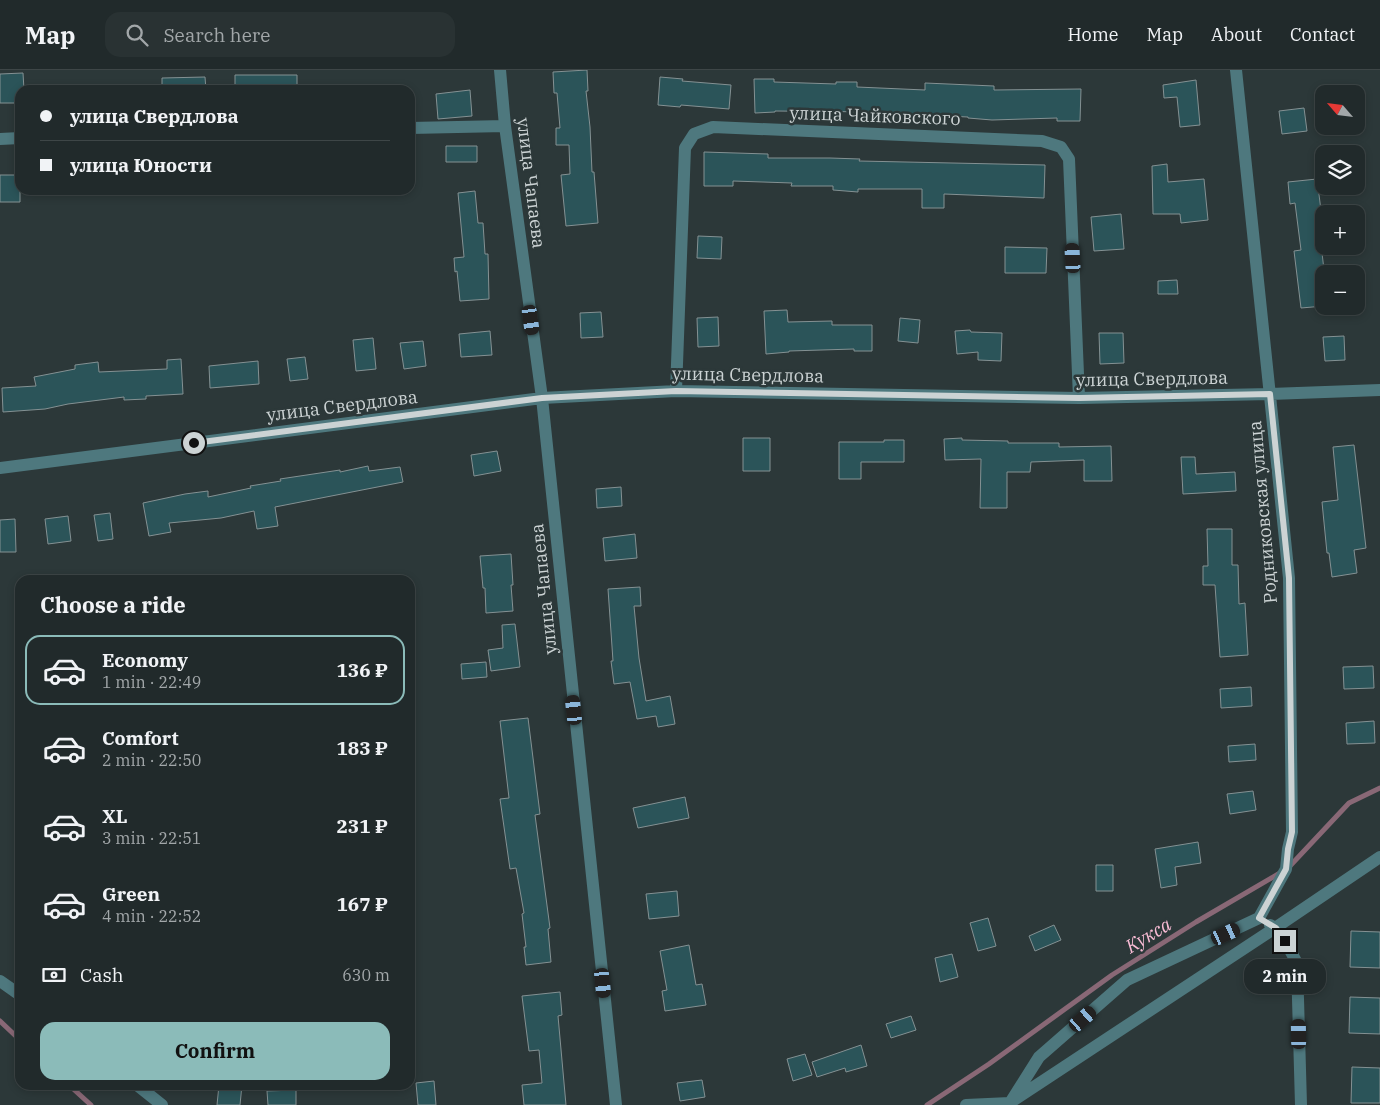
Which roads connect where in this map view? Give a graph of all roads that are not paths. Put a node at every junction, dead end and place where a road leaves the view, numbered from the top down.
1 (500, 70) edge
2 (1236, 70) edge
3 (505, 126) junction
4 (415, 128) edge
5 (15, 138) edge
6 (0, 139) edge
7 (1380, 390) edge
8 (676, 391) junction
9 (1270, 394) junction
10 (542, 398) junction
11 (1079, 398) junction
12 (0, 468) edge
13 (1380, 857) edge
14 (1259, 918) junction
15 (1276, 928) junction
16 (0, 981) edge
17 (15, 992) edge
18 (143, 1090) edge
19 (1011, 1104) edge
20 (162, 1105) edge
21 (616, 1105) edge
22 (966, 1105) edge
23 (1301, 1105) edge

1 - 3 street, улица Чапаева
2 - 9 street, Родниковская улица
3 - 4 street
3 - 10 street, улица Чапаева
5 - 6 street
7 - 9 street, улица Свердлова
8 - 10 street, улица Свердлова
8 - 11 street, улица Свердлова
8 - 11 street, улица Чайковского
9 - 11 street, улица Свердлова
9 - 14 street, Родниковская улица
10 - 12 street, улица Свердлова
10 - 21 street, улица Чапаева
13 - 15 street
14 - 15 street
14 - 19 street
15 - 19 street
15 - 23 street
16 - 17 street
18 - 20 street
19 - 22 street

